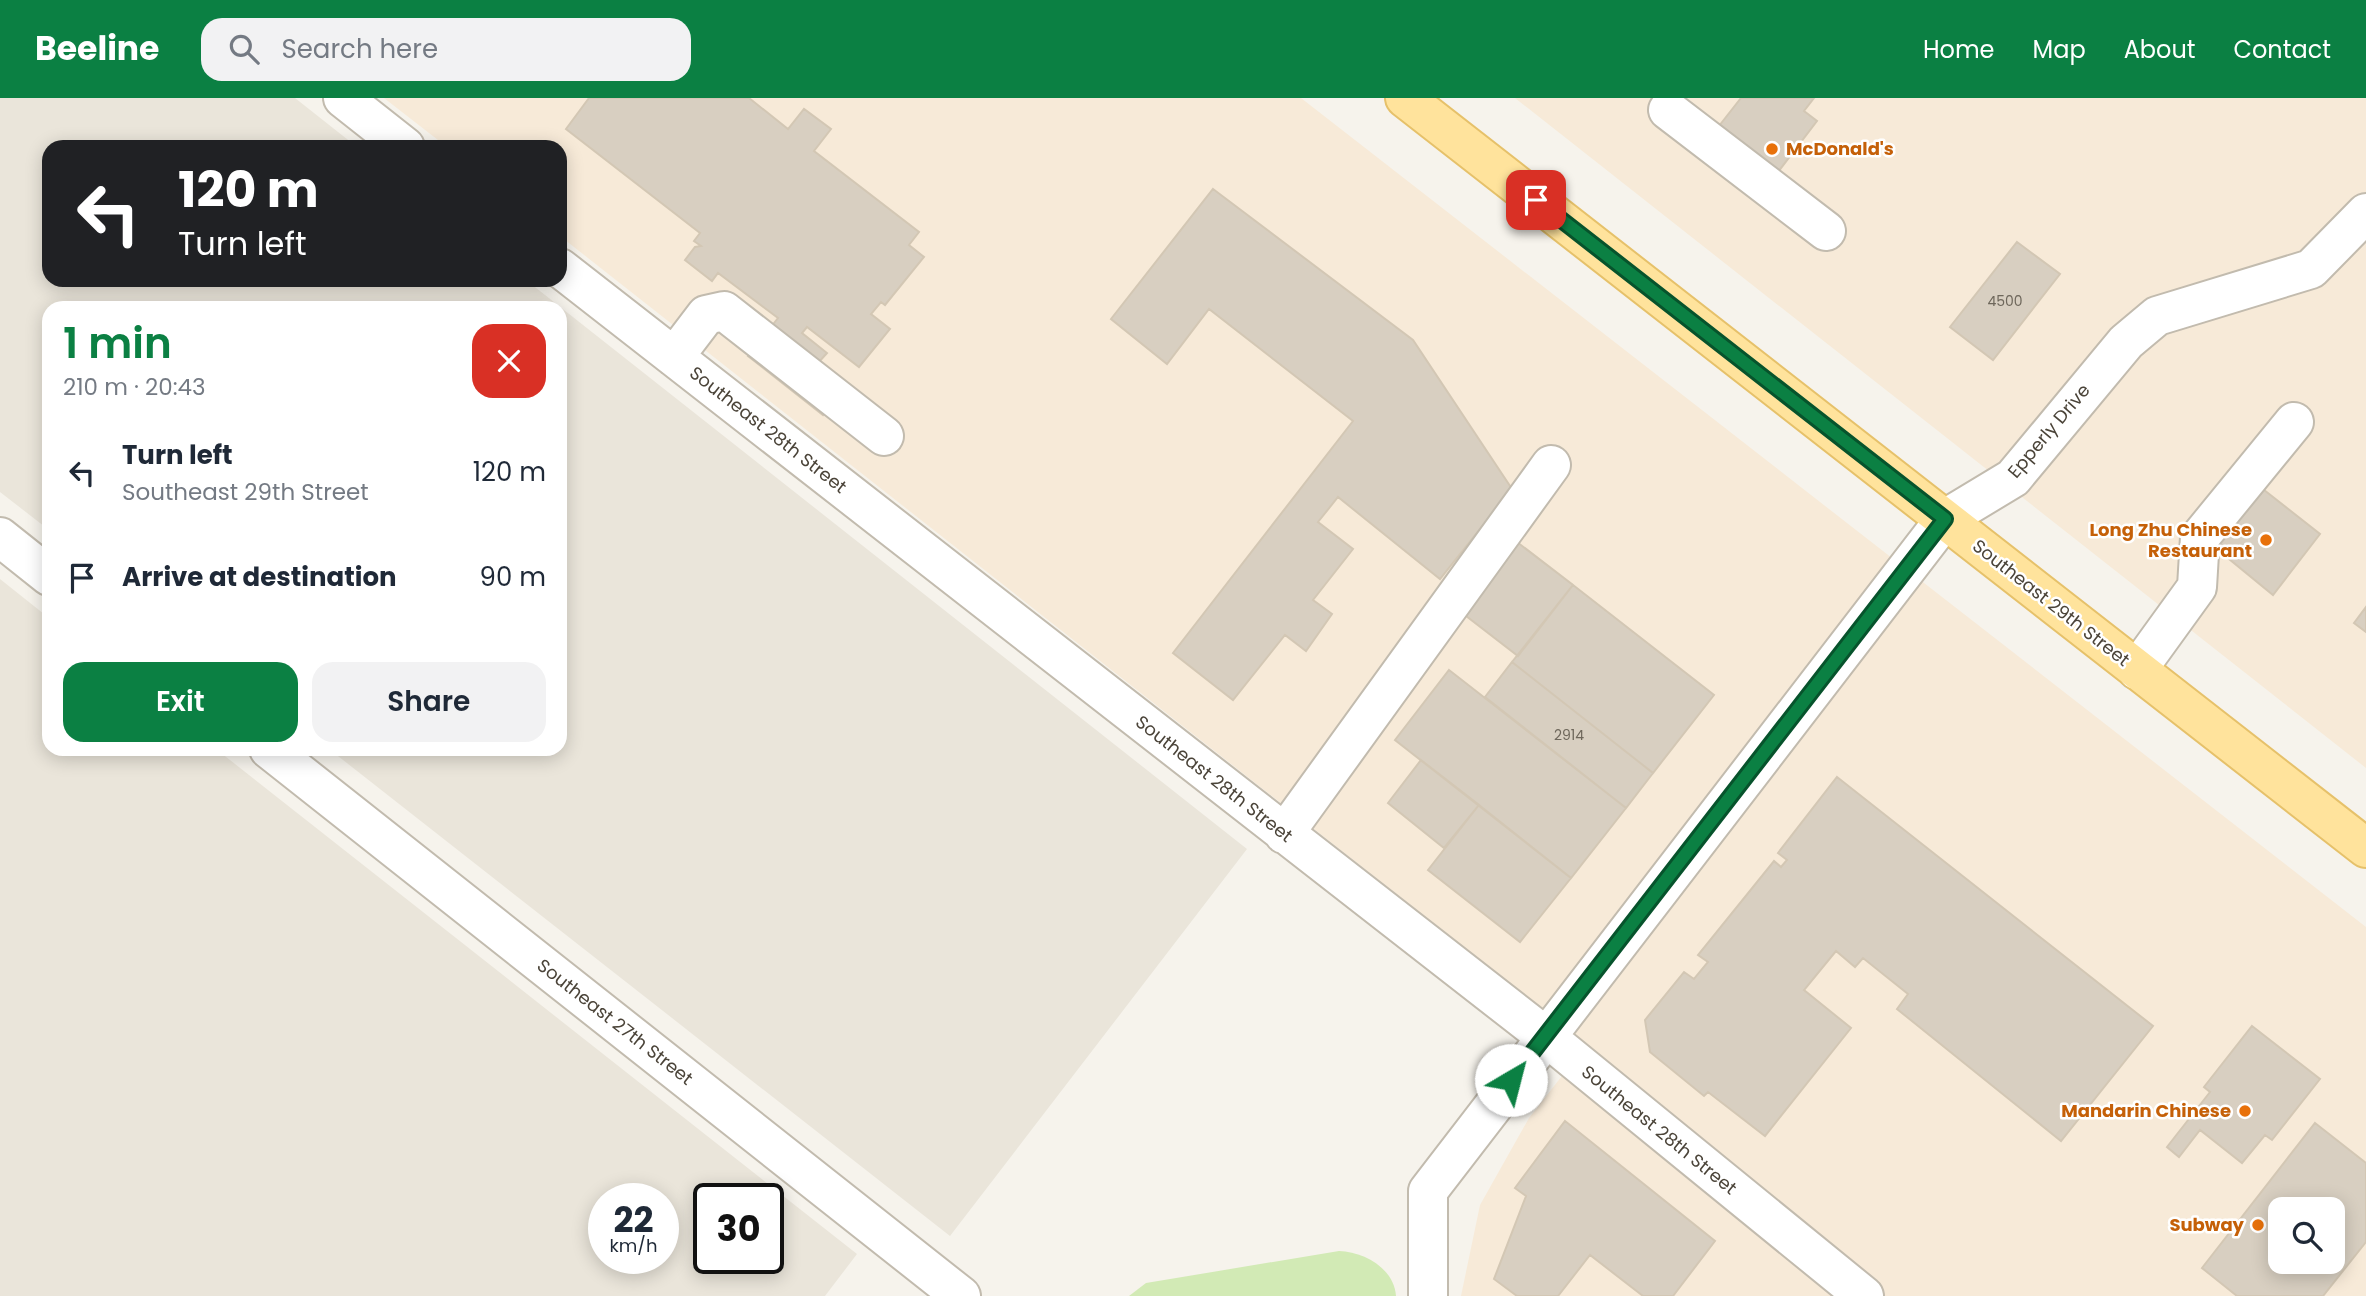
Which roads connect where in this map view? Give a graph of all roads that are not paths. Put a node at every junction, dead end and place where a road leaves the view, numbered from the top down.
1 (343, 98) edge
2 (1405, 98) edge
3 (1668, 110) dead end
4 (396, 140) edge
5 (2366, 213) edge
6 (1826, 231) dead end
7 (567, 273) edge
8 (674, 357) junction
9 (2294, 422) dead end
10 (884, 436) dead end
11 (1551, 465) dead end
12 (1945, 519) junction
13 (0, 537) edge
14 (42, 570) edge
15 (2137, 670) junction
16 (277, 756) edge
17 (1284, 834) junction
18 (2366, 848) edge
19 (1545, 1036) junction
20 (961, 1296) edge
21 (1428, 1296) edge
22 (1864, 1296) edge

1 - 4 street
2 - 12 main road, Southeast 29th Street
3 - 6 street
5 - 12 street, Epperly Drive
7 - 8 street, Southeast 28th Street
8 - 10 street
8 - 17 street, Southeast 28th Street
9 - 15 street
11 - 17 street
12 - 15 main road, Southeast 29th Street
12 - 19 street, Epperly Drive
13 - 14 street
15 - 18 main road, Southeast 29th Street
16 - 20 street, Southeast 27th Street
17 - 19 street, Southeast 28th Street
19 - 21 street, Epperly Drive
19 - 22 street, Southeast 28th Street

